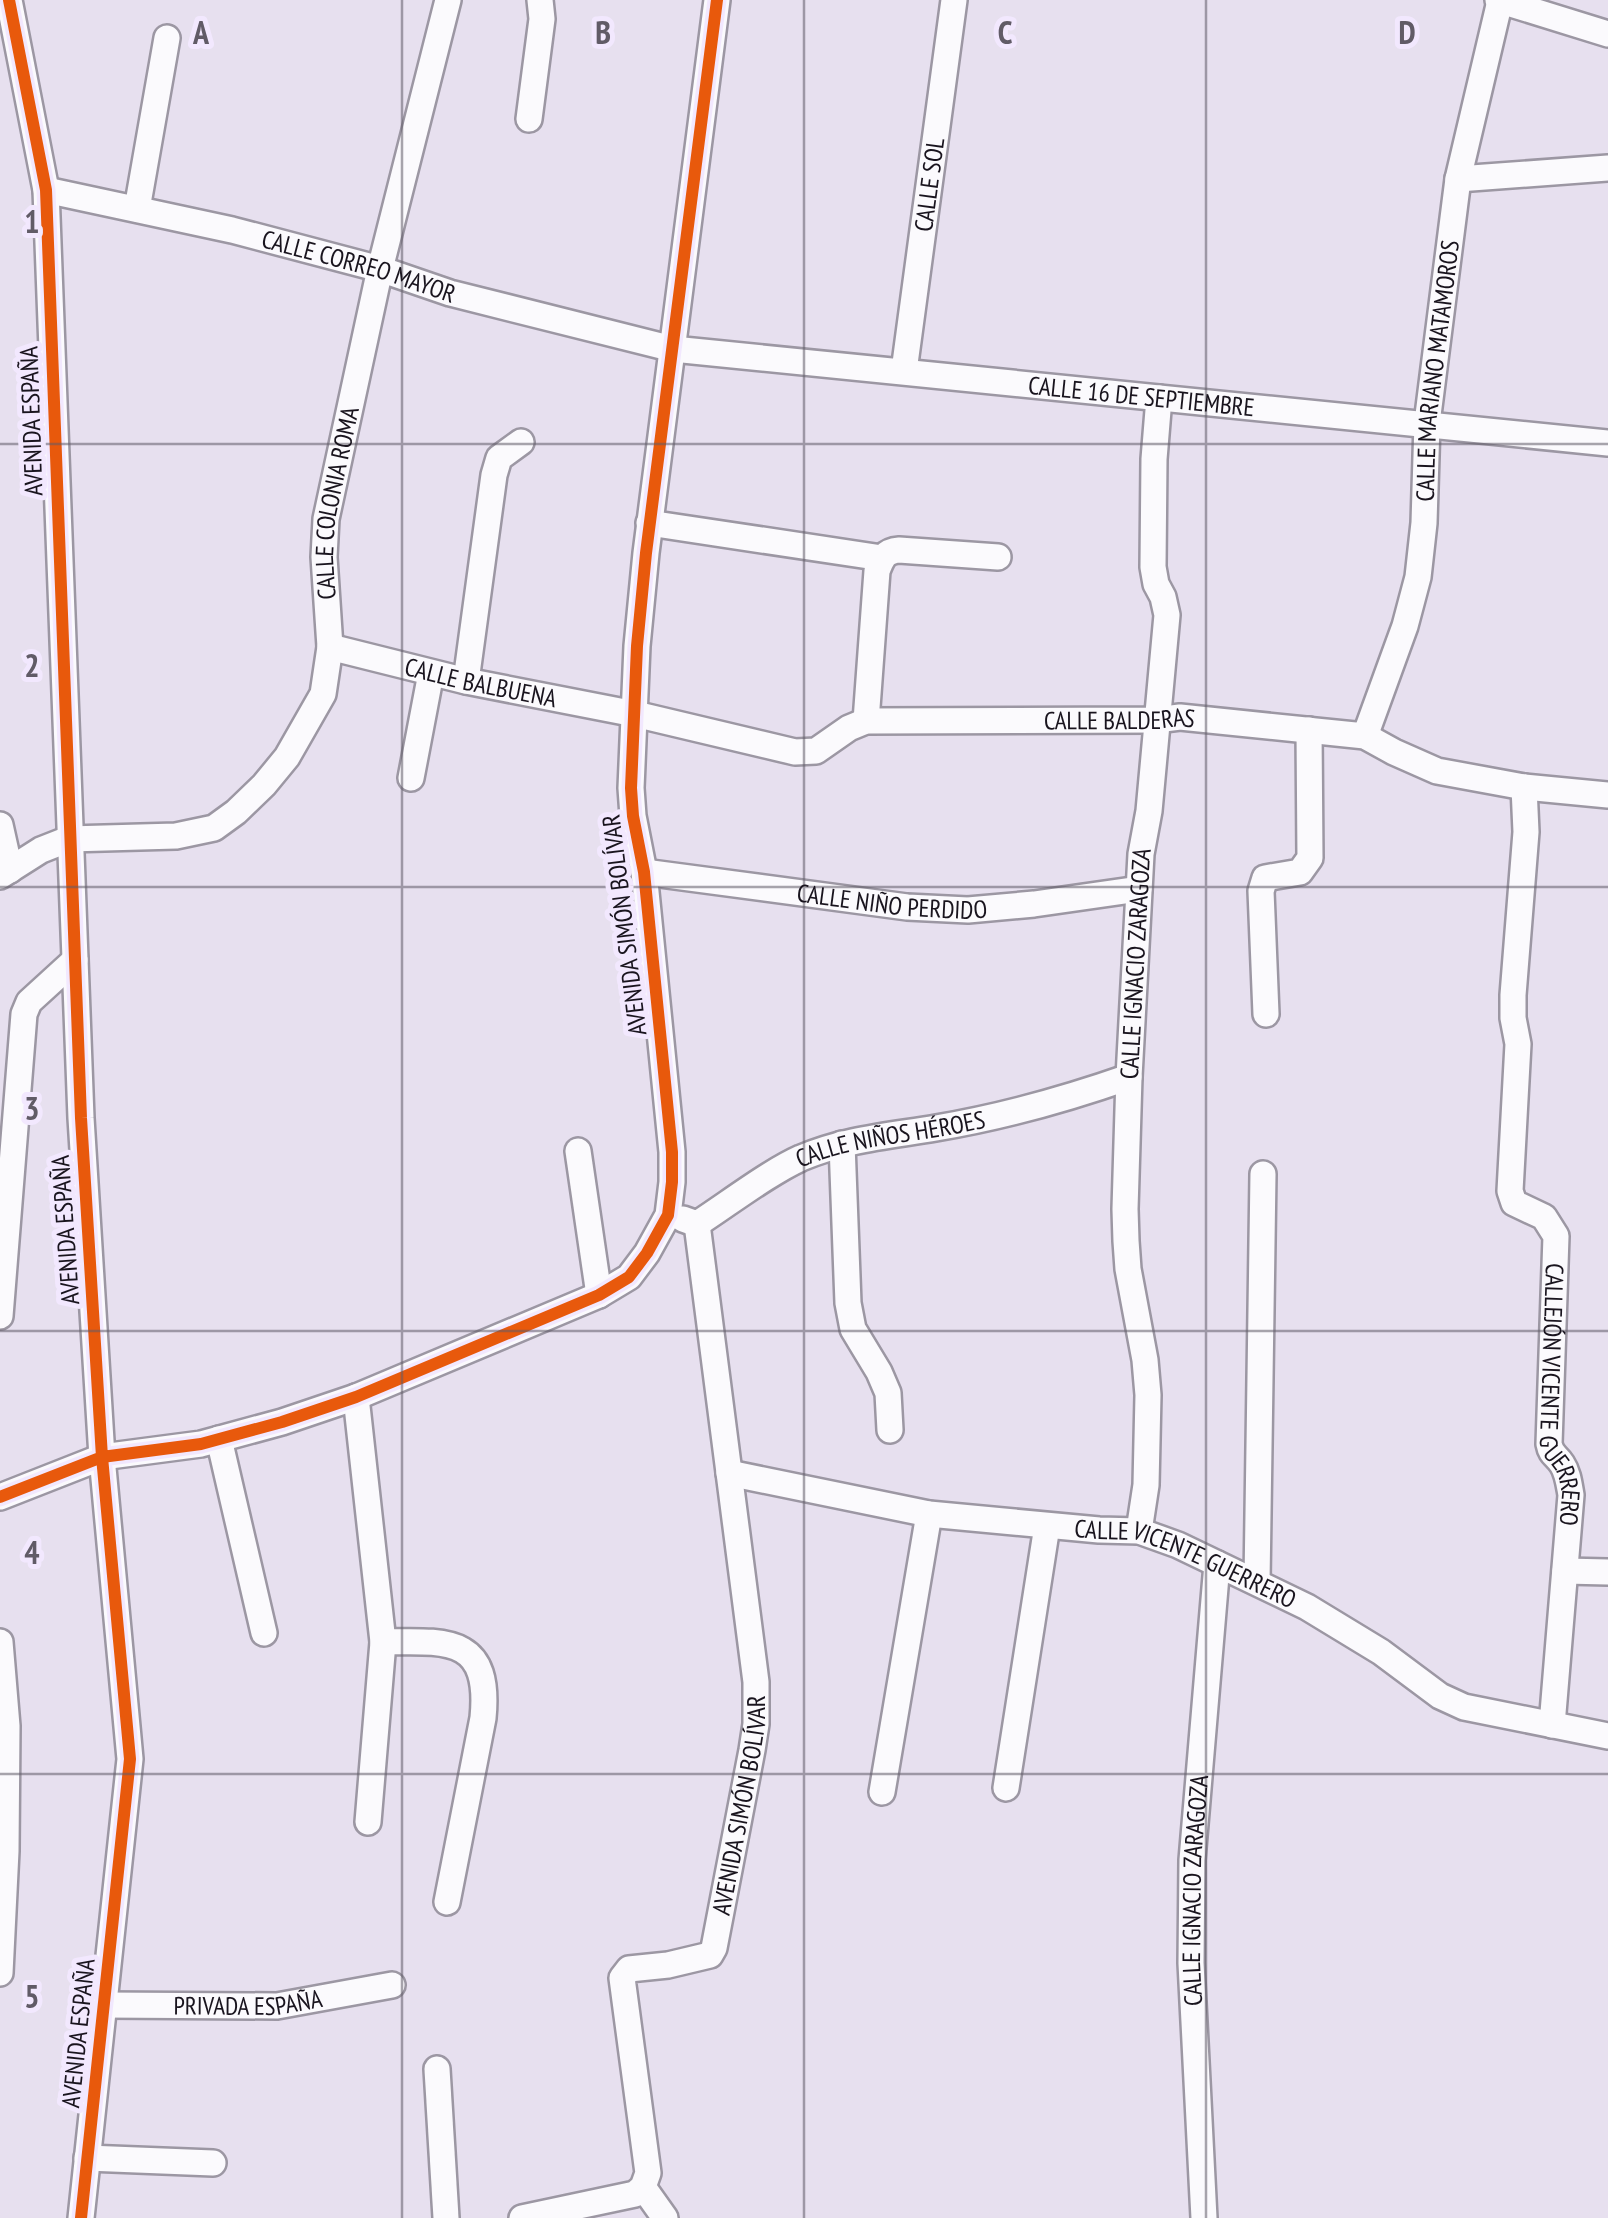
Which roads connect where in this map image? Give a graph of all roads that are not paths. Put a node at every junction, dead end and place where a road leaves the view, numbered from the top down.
1 (9, 0) edge
2 (448, 0) edge
3 (717, 0) edge
4 (954, 0) edge
5 (541, 1) edge
6 (1508, 2) edge
7 (1608, 34) edge
8 (167, 38) dead end
9 (529, 119) dead end
10 (1608, 168) edge
11 (1458, 179) junction
12 (46, 190) junction
13 (137, 209) junction
14 (380, 269) junction
15 (673, 348) junction
16 (904, 371) junction
17 (1159, 398) junction
18 (1427, 423) junction
19 (522, 442) dead end
20 (1608, 443) edge
21 (650, 523) junction
22 (998, 557) dead end
23 (882, 558) junction
24 (330, 647) junction
25 (431, 672) junction
26 (466, 682) junction
27 (634, 714) junction
28 (1156, 720) junction
29 (866, 722) junction
30 (1309, 730) junction
31 (1364, 736) junction
32 (411, 778) dead end
33 (1524, 787) junction
34 (1608, 795) edge
35 (0, 826) edge
36 (69, 838) junction
37 (644, 872) junction
38 (5, 873) edge
39 (1139, 890) junction
40 (75, 960) junction
41 (1266, 1014) dead end
42 (1129, 1077) junction
43 (842, 1144) junction
44 (578, 1151) dead end
45 (1262, 1174) dead end
46 (668, 1215) junction
47 (697, 1224) junction
48 (599, 1295) junction
49 (0, 1316) edge
50 (356, 1397) junction
51 (890, 1430) dead end
52 (219, 1440) junction
53 (102, 1457) junction
54 (729, 1473) junction
55 (0, 1497) edge
56 (930, 1514) junction
57 (1047, 1526) junction
58 (1140, 1531) junction
59 (1217, 1564) junction
60 (1565, 1571) junction
61 (1608, 1572) edge
62 (1257, 1582) junction
63 (264, 1633) dead end
64 (0, 1642) edge
65 (383, 1642) junction
66 (1552, 1725) junction
67 (1608, 1736) edge
68 (1006, 1788) dead end
69 (882, 1792) dead end
70 (368, 1822) dead end
71 (448, 1902) dead end
72 (0, 1973) edge
73 (392, 1985) dead end
74 (104, 2005) junction
75 (437, 2069) dead end
76 (87, 2158) junction
77 (212, 2163) dead end
78 (630, 2201) edge
79 (80, 2218) edge
80 (446, 2218) edge
81 (522, 2218) edge
82 (666, 2218) edge
83 (1204, 2218) edge

1 - 12 street, AVENIDA ESPAÑA
2 - 14 street, CALLE COLONIA ROMA
3 - 15 street, AVENIDA SIMÓN BOLÍVAR
4 - 16 street, CALLE SOL
5 - 9 street
6 - 7 street
6 - 11 street, CALLE MARIANO MATAMOROS
8 - 13 street
10 - 11 street
11 - 18 street, CALLE MARIANO MATAMOROS
12 - 13 street, CALLE CORREO MAYOR
12 - 36 street, AVENIDA ESPAÑA
13 - 14 street, CALLE CORREO MAYOR
14 - 15 street, CALLE CORREO MAYOR
14 - 24 street, CALLE COLONIA ROMA
15 - 16 street, CALLE 16 DE SEPTIEMBRE
15 - 21 street, AVENIDA SIMÓN BOLÍVAR
16 - 17 street, CALLE 16 DE SEPTIEMBRE
17 - 18 street, CALLE 16 DE SEPTIEMBRE
17 - 28 street, CALLE IGNACIO ZARAGOZA
18 - 20 street, CALLE 16 DE SEPTIEMBRE
18 - 31 street, CALLE MARIANO MATAMOROS
19 - 26 street
21 - 23 street
21 - 27 street, AVENIDA SIMÓN BOLÍVAR
22 - 23 street
23 - 29 street
24 - 25 street, CALLE BALBUENA
24 - 36 street, CALLE COLONIA ROMA
25 - 26 street, CALLE BALBUENA
25 - 32 street
26 - 27 street, CALLE BALBUENA
27 - 29 street, CALLE BALDERAS
27 - 37 street, AVENIDA SIMÓN BOLÍVAR
28 - 29 street, CALLE BALDERAS
28 - 30 street, CALLE BALDERAS
28 - 39 street, CALLE IGNACIO ZARAGOZA
30 - 31 street, CALLE BALDERAS
30 - 41 street
31 - 33 street, CALLE BALDERAS
33 - 34 street, CALLE BALDERAS
33 - 60 street, CALLEJÓN VICENTE GUERRERO
35 - 38 street
36 - 38 street
36 - 40 street, AVENIDA ESPAÑA
37 - 39 street, CALLE NIÑO PERDIDO
37 - 46 street, AVENIDA SIMÓN BOLÍVAR
39 - 42 street, CALLE IGNACIO ZARAGOZA
40 - 49 street
40 - 53 street, AVENIDA ESPAÑA
42 - 43 street, CALLE NIÑOS HÉROES
42 - 58 street, CALLE IGNACIO ZARAGOZA
43 - 47 street, CALLE NIÑOS HÉROES
43 - 51 street
44 - 48 street
45 - 62 street
46 - 47 street
46 - 48 street, AVENIDA SIMÓN BOLÍVAR
47 - 54 street, AVENIDA SIMÓN BOLÍVAR
48 - 50 street, AVENIDA SIMÓN BOLÍVAR
50 - 52 street, AVENIDA SIMÓN BOLÍVAR
50 - 65 street
52 - 53 street, AVENIDA SIMÓN BOLÍVAR
52 - 63 street
53 - 55 street, AVENIDA SIMÓN BOLÍVAR
53 - 74 street, AVENIDA ESPAÑA
54 - 56 street, CALLE VICENTE GUERRERO
54 - 78 street, AVENIDA SIMÓN BOLÍVAR
56 - 57 street, CALLE VICENTE GUERRERO
56 - 69 street
57 - 58 street, CALLE VICENTE GUERRERO
57 - 68 street
58 - 59 street, CALLE VICENTE GUERRERO
59 - 62 street, CALLE VICENTE GUERRERO
59 - 83 street, CALLE IGNACIO ZARAGOZA
60 - 61 street
60 - 66 street, CALLEJÓN VICENTE GUERRERO
62 - 66 street, CALLE VICENTE GUERRERO
64 - 72 street
65 - 70 street
65 - 71 street
66 - 67 street, CALLE VICENTE GUERRERO
73 - 74 street, PRIVADA ESPAÑA
74 - 76 street, AVENIDA ESPAÑA
75 - 80 street
76 - 77 street
76 - 79 street, AVENIDA ESPAÑA
78 - 81 street
78 - 82 street

